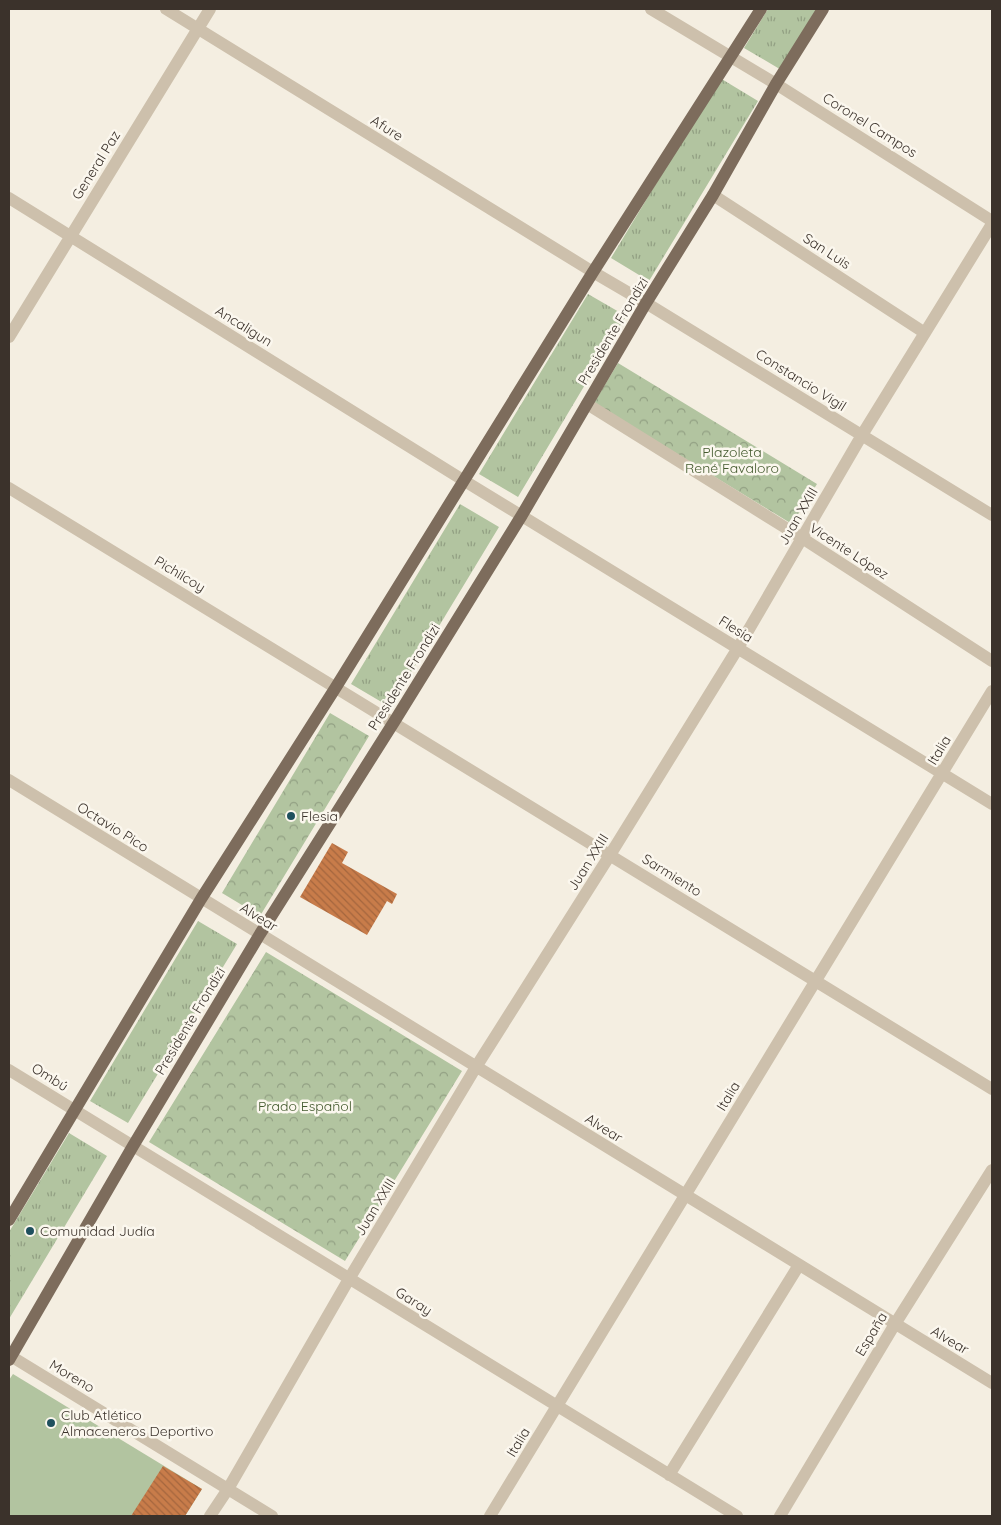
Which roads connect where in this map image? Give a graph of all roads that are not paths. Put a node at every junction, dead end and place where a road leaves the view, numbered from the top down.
1 (166, 9) edge
2 (210, 9) edge
3 (652, 9) edge
4 (761, 9) edge
5 (823, 9) edge
6 (198, 28) junction
7 (731, 56) junction
8 (776, 84) junction
9 (713, 194) junction
10 (9, 198) edge
11 (992, 222) edge
12 (71, 236) junction
13 (593, 272) junction
14 (646, 303) junction
15 (925, 333) junction
16 (9, 337) edge
17 (586, 404) junction
18 (862, 435) junction
19 (463, 480) junction
20 (9, 488) edge
21 (522, 515) junction
22 (992, 515) edge
23 (802, 538) junction
24 (738, 648) junction
25 (992, 661) edge
26 (336, 687) junction
27 (992, 691) edge
28 (394, 722) junction
29 (942, 773) junction
30 (9, 780) edge
31 (992, 804) edge
32 (610, 855) junction
33 (201, 899) junction
34 (260, 934) junction
35 (816, 981) junction
36 (476, 1067) junction
37 (9, 1070) edge
38 (992, 1089) edge
39 (75, 1110) junction
40 (133, 1146) junction
41 (992, 1170) edge
42 (685, 1195) junction
43 (9, 1220) edge
44 (799, 1265) junction
45 (349, 1278) junction
46 (895, 1324) junction
47 (10, 1357) edge
48 (992, 1383) edge
49 (557, 1406) junction
50 (669, 1474) junction
51 (228, 1489) junction
52 (210, 1516) edge
53 (272, 1516) edge
54 (490, 1516) edge
55 (737, 1516) edge
56 (780, 1516) edge

1 - 6 street, Afure
2 - 6 street, General Paz
3 - 7 street, Coronel Campos
4 - 7 main road
5 - 8 main road, Presidente Frondizi
6 - 12 street, General Paz
6 - 13 street, Afure
7 - 8 street, Coronel Campos
7 - 13 main road
8 - 9 main road, Presidente Frondizi
8 - 11 street, Coronel Campos
9 - 14 main road, Presidente Frondizi
9 - 15 street, San Luis
10 - 12 street, Ancaligun
11 - 15 street, Juan XXIII
12 - 16 street, General Paz
12 - 19 street, Ancaligun
13 - 14 street, Constancio Vigil
13 - 19 main road
14 - 17 main road, Presidente Frondizi
14 - 18 street, Constancio Vigil
15 - 18 street, Juan XXIII
17 - 21 main road, Presidente Frondizi
17 - 23 street, Vicente López
18 - 22 street, Constancio Vigil
18 - 23 street, Juan XXIII
19 - 21 street, Flesia
19 - 26 main road
20 - 26 street, Pichilcoy
21 - 24 street, Flesia
21 - 28 main road, Presidente Frondizi
23 - 24 street, Juan XXIII
23 - 25 street, Vicente López
24 - 29 street, Flesia
24 - 32 street, Juan XXIII
26 - 28 street, Sarmiento
26 - 33 main road
27 - 29 street, Italia
28 - 32 street, Sarmiento
28 - 34 main road, Presidente Frondizi
29 - 31 street, Flesia
29 - 35 street, Italia
30 - 33 street, Octavio Pico
32 - 35 street, Sarmiento
32 - 36 street, Juan XXIII
33 - 34 street, Alvear
33 - 39 main road
34 - 36 street, Alvear
34 - 40 main road, Presidente Frondizi
35 - 38 street, Sarmiento
35 - 42 street, Italia
36 - 42 street, Alvear
36 - 45 street, Juan XXIII
37 - 39 street, Ombú
39 - 40 street, Garay
39 - 43 main road
40 - 45 street, Garay
40 - 47 main road, Presidente Frondizi
41 - 46 street, España
42 - 44 street, Alvear
42 - 49 street, Italia
44 - 46 street, Alvear
44 - 50 street
45 - 49 street, Garay
45 - 51 street, Juan XXIII
46 - 48 street, Alvear
46 - 56 street, España
47 - 51 street, Moreno
49 - 50 street, Garay
49 - 54 street, Italia
50 - 55 street, Garay
51 - 52 street, Juan XXIII
51 - 53 street, Moreno

